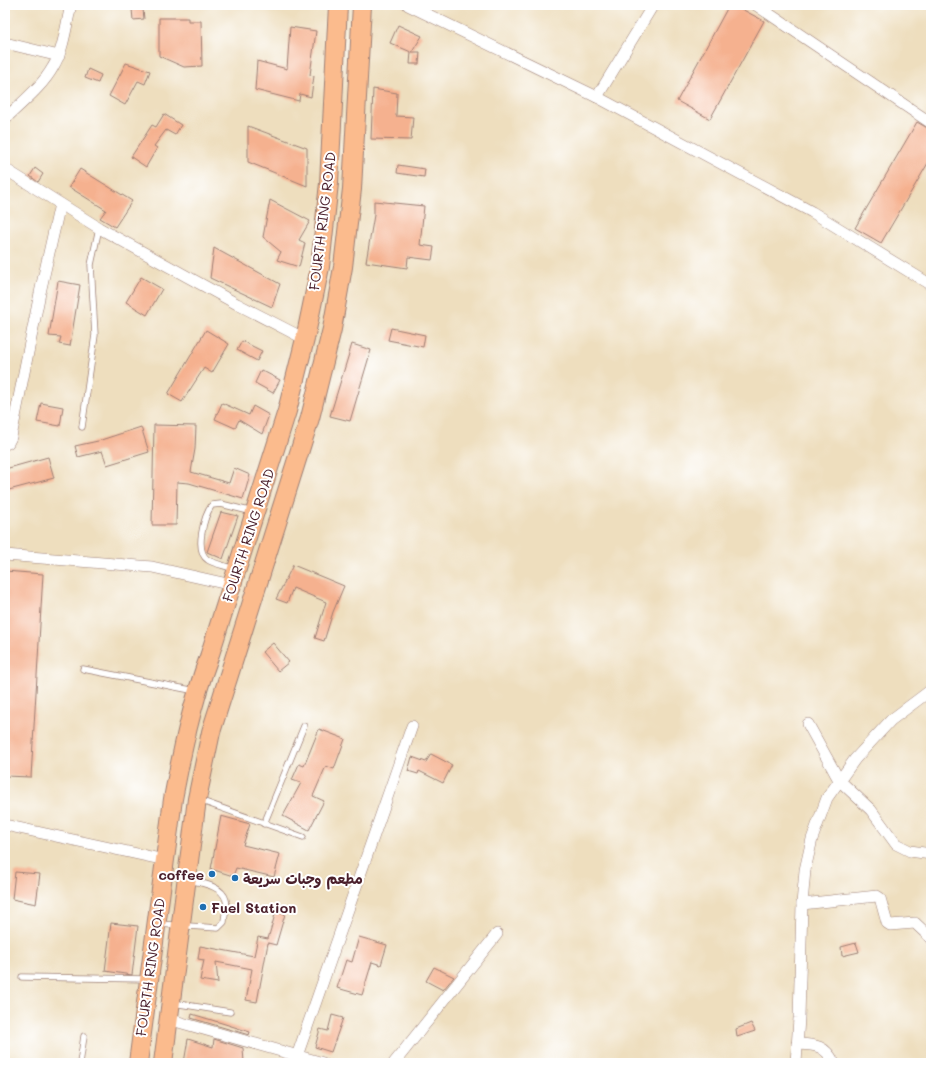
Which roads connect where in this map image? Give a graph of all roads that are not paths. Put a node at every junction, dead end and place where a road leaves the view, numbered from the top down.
1 (71, 5) edge
2 (338, 5) edge
3 (362, 5) edge
4 (408, 5) edge
5 (653, 5) edge
6 (756, 5) edge
7 (5, 44) edge
8 (58, 56) junction
9 (597, 97) junction
10 (6, 116) edge
11 (931, 123) edge
12 (5, 169) edge
13 (60, 204) junction
14 (98, 228) junction
15 (931, 285) edge
16 (305, 339) junction
17 (82, 427) dead end
18 (5, 444) edge
19 (255, 512) junction
20 (5, 555) edge
21 (234, 577) junction
22 (83, 669) dead end
23 (931, 690) edge
24 (196, 691) junction
25 (808, 724) dead end
26 (304, 726) dead end
27 (412, 726) dead end
28 (839, 780) junction
29 (197, 799) junction
30 (264, 824) junction
31 (5, 825) edge
32 (303, 837) dead end
33 (931, 854) edge
34 (165, 860) junction
35 (186, 880) junction
36 (802, 904) junction
37 (156, 923) junction
38 (179, 925) junction
39 (497, 934) dead end
40 (931, 938) edge
41 (22, 977) dead end
42 (149, 979) junction
43 (169, 1011) junction
44 (230, 1012) dead end
45 (84, 1036) dead end
46 (797, 1044) junction
47 (297, 1056) junction
48 (80, 1063) edge
49 (138, 1063) edge
50 (162, 1063) edge
51 (324, 1063) edge
52 (394, 1063) edge
53 (796, 1063) edge
54 (834, 1063) edge

1 - 8 street
2 - 16 main road, FOURTH RING ROAD
3 - 29 main road, FOURTH RING ROAD
4 - 9 street
5 - 9 street
6 - 11 street
7 - 8 street
8 - 10 street
9 - 15 street
12 - 13 street
13 - 14 street
13 - 18 street
14 - 16 street
14 - 17 lane
16 - 19 main road, FOURTH RING ROAD
19 - 21 main road, FOURTH RING ROAD
19 - 21 lane
20 - 21 street
21 - 24 main road, FOURTH RING ROAD
22 - 24 lane
23 - 28 street
24 - 34 main road, FOURTH RING ROAD
25 - 28 street
26 - 30 lane
27 - 47 street
28 - 33 street
28 - 36 street
29 - 30 lane
29 - 35 main road, FOURTH RING ROAD
30 - 32 lane
31 - 34 street
34 - 37 main road, FOURTH RING ROAD
35 - 38 main road, FOURTH RING ROAD
35 - 38 lane
36 - 40 street
36 - 46 street
37 - 38 lane
37 - 42 main road, FOURTH RING ROAD
38 - 43 main road, FOURTH RING ROAD
39 - 52 street
41 - 42 lane
42 - 49 main road, FOURTH RING ROAD
43 - 44 lane
43 - 47 street
43 - 50 main road, FOURTH RING ROAD
45 - 48 lane
46 - 53 street
46 - 54 street
47 - 51 street

